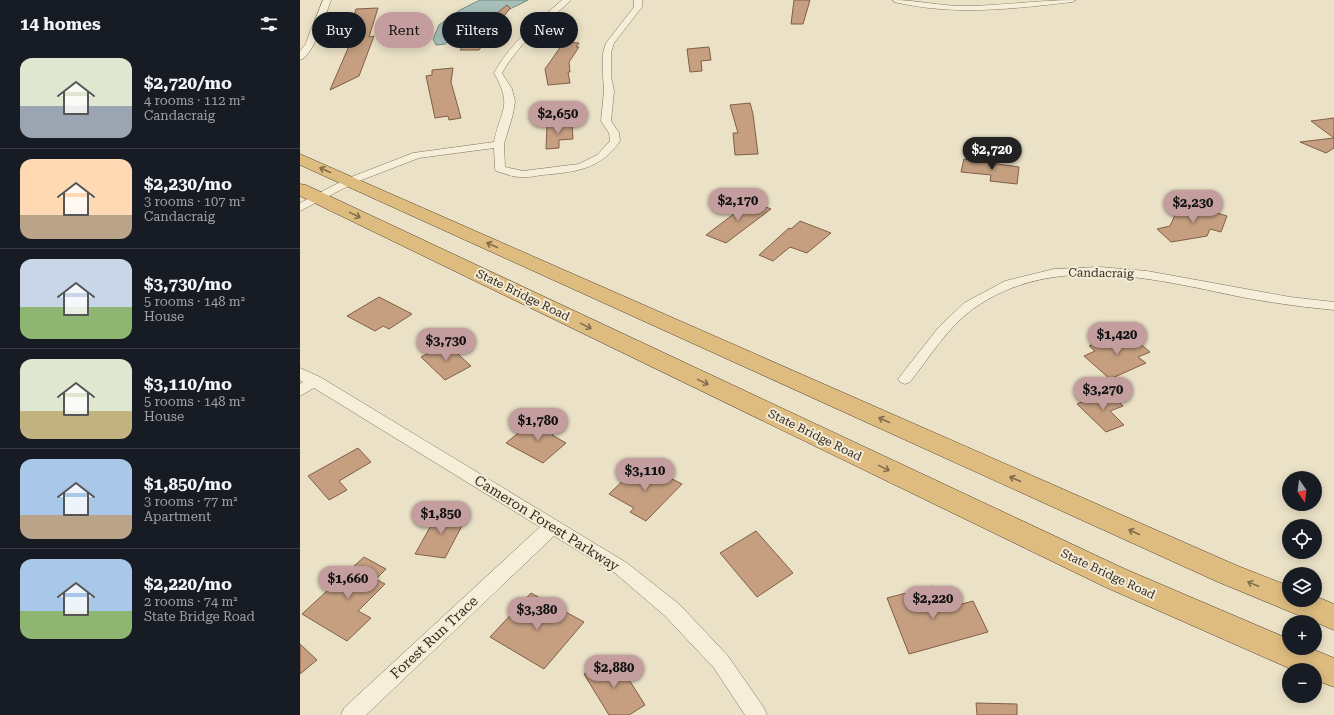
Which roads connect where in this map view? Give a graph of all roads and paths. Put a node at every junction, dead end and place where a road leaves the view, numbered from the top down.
1 (327, 0) edge
2 (567, 0) edge
3 (638, 0) edge
4 (897, 0) edge
5 (1072, 0) edge
6 (300, 57) edge
7 (499, 144) junction
8 (300, 158) edge
9 (366, 175) junction
10 (350, 181) junction
11 (307, 199) edge
12 (429, 217) junction
13 (1334, 306) edge
14 (300, 372) edge
15 (904, 379) dead end
16 (315, 381) junction
17 (300, 391) edge
18 (552, 526) junction
19 (1282, 596) edge
20 (1310, 607) edge
21 (1334, 617) edge
22 (1334, 673) edge
23 (351, 715) edge
24 (757, 715) edge

1 - 6 street
2 - 7 street
3 - 7 street
4 - 5 street
7 - 9 street
10 -> 8 highway
9 - 10 street
9 - 12 highway
10 - 11 street
10 - 12 highway
11 -> 22 highway, State Bridge Road
19 -> 12 highway
13 - 15 street, Candacraig
14 - 16 street, Cameron Forest Parkway
16 - 17 street
16 - 18 street, Cameron Forest Parkway
18 - 23 street, Forest Run Trace
18 - 24 street, Cameron Forest Parkway
20 - 21 highway

